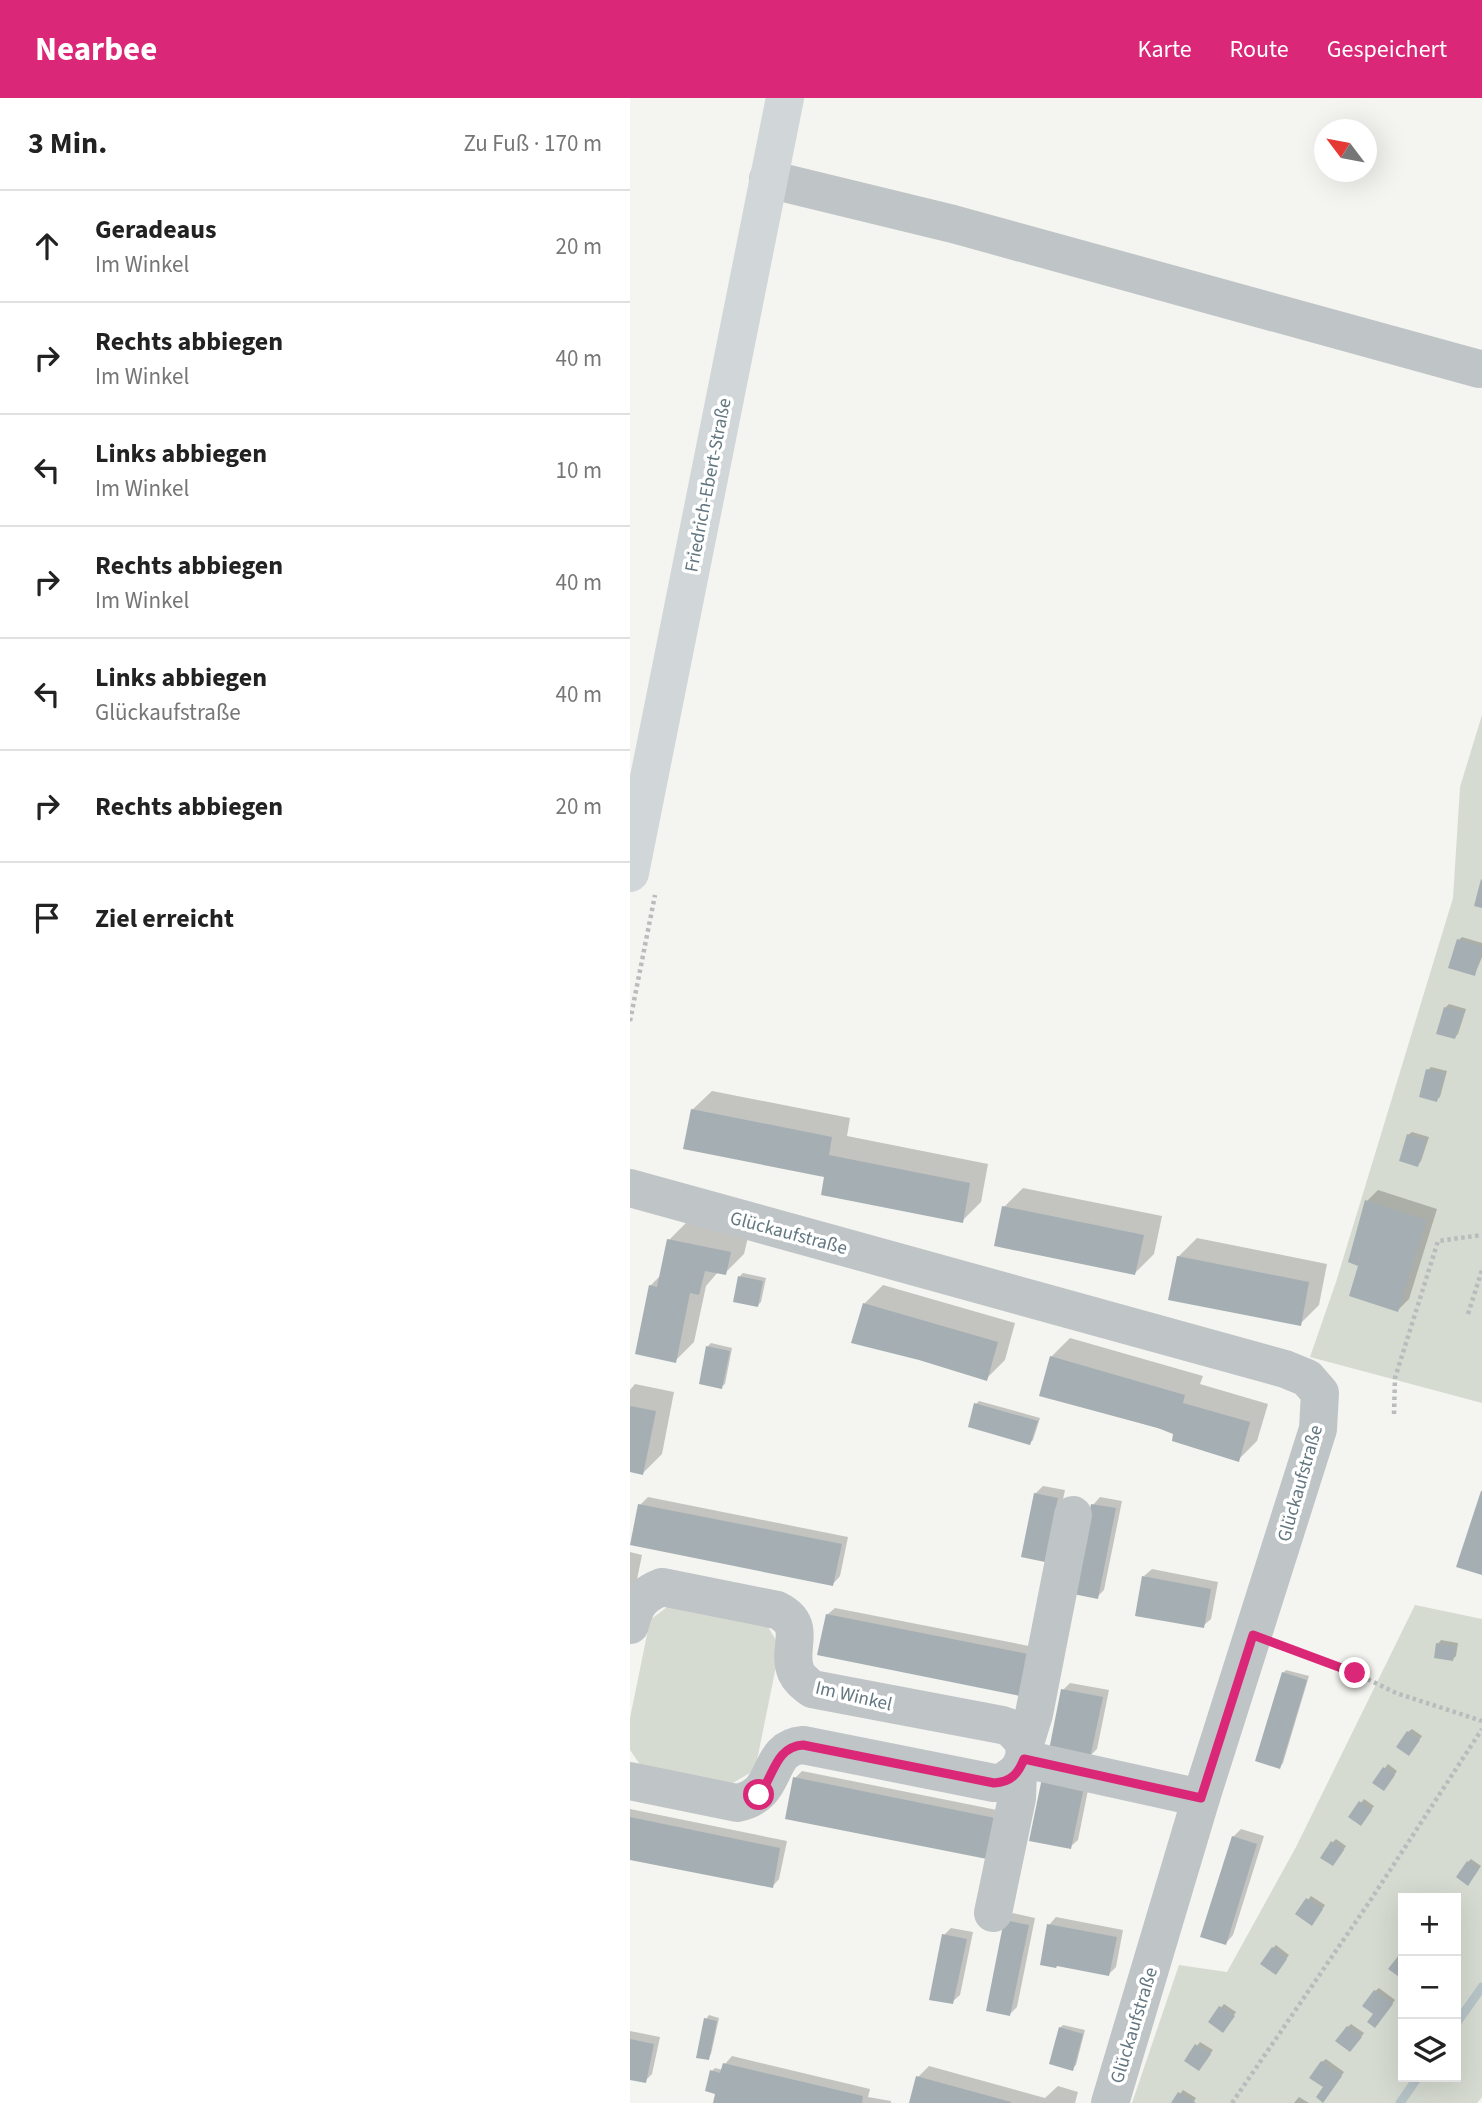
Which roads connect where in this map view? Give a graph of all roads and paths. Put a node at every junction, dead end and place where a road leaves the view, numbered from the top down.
1 (785, 98) edge
2 (768, 179) junction
3 (1479, 369) dead end
4 (630, 873) edge
5 (630, 1188) edge
6 (1482, 1236) edge
7 (1482, 1270) edge
8 (1468, 1314) dead end
9 (1394, 1414) dead end
10 (1073, 1515) dead end
11 (630, 1625) edge
12 (1253, 1635) junction
13 (1482, 1721) edge
14 (1482, 1729) edge
15 (1022, 1758) junction
16 (630, 1781) edge
17 (1201, 1798) junction
18 (993, 1913) dead end
19 (1110, 2103) edge
20 (1232, 2103) edge

1 - 2 main road, Friedrich-Ebert-Straße
2 - 3 street
2 - 4 main road, Friedrich-Ebert-Straße
5 - 12 street, Glückaufstraße
6 - 9 path
7 - 8 path
10 - 15 street
11 - 15 street, Im Winkel
12 - 13 path
12 - 17 street, Glückaufstraße
14 - 20 path
15 - 16 street
15 - 17 street, Im Winkel
15 - 18 street
17 - 19 street, Glückaufstraße

